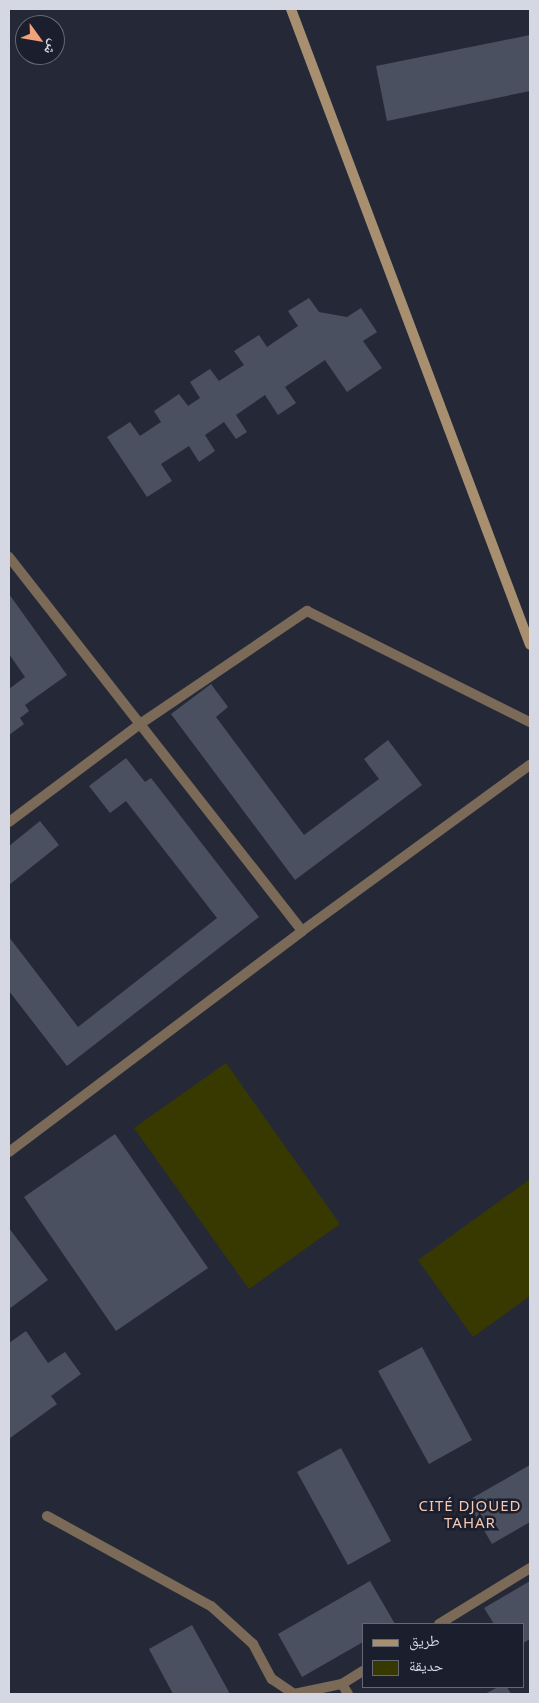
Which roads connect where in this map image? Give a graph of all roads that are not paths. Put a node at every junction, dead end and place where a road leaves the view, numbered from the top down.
1 (291, 9) edge
2 (9, 557) edge
3 (530, 645) edge
4 (530, 722) edge
5 (140, 724) junction
6 (530, 765) edge
7 (9, 822) edge
8 (302, 931) junction
9 (9, 1152) edge
10 (47, 1516) dead end
11 (530, 1568) edge
12 (441, 1623) edge
13 (362, 1672) edge
14 (342, 1684) junction
15 (348, 1694) edge

1 - 3 main road
2 - 5 street
4 - 5 street
5 - 7 street
5 - 8 street
6 - 8 street
8 - 9 street
10 - 14 street
11 - 12 street
13 - 14 street
14 - 15 street

